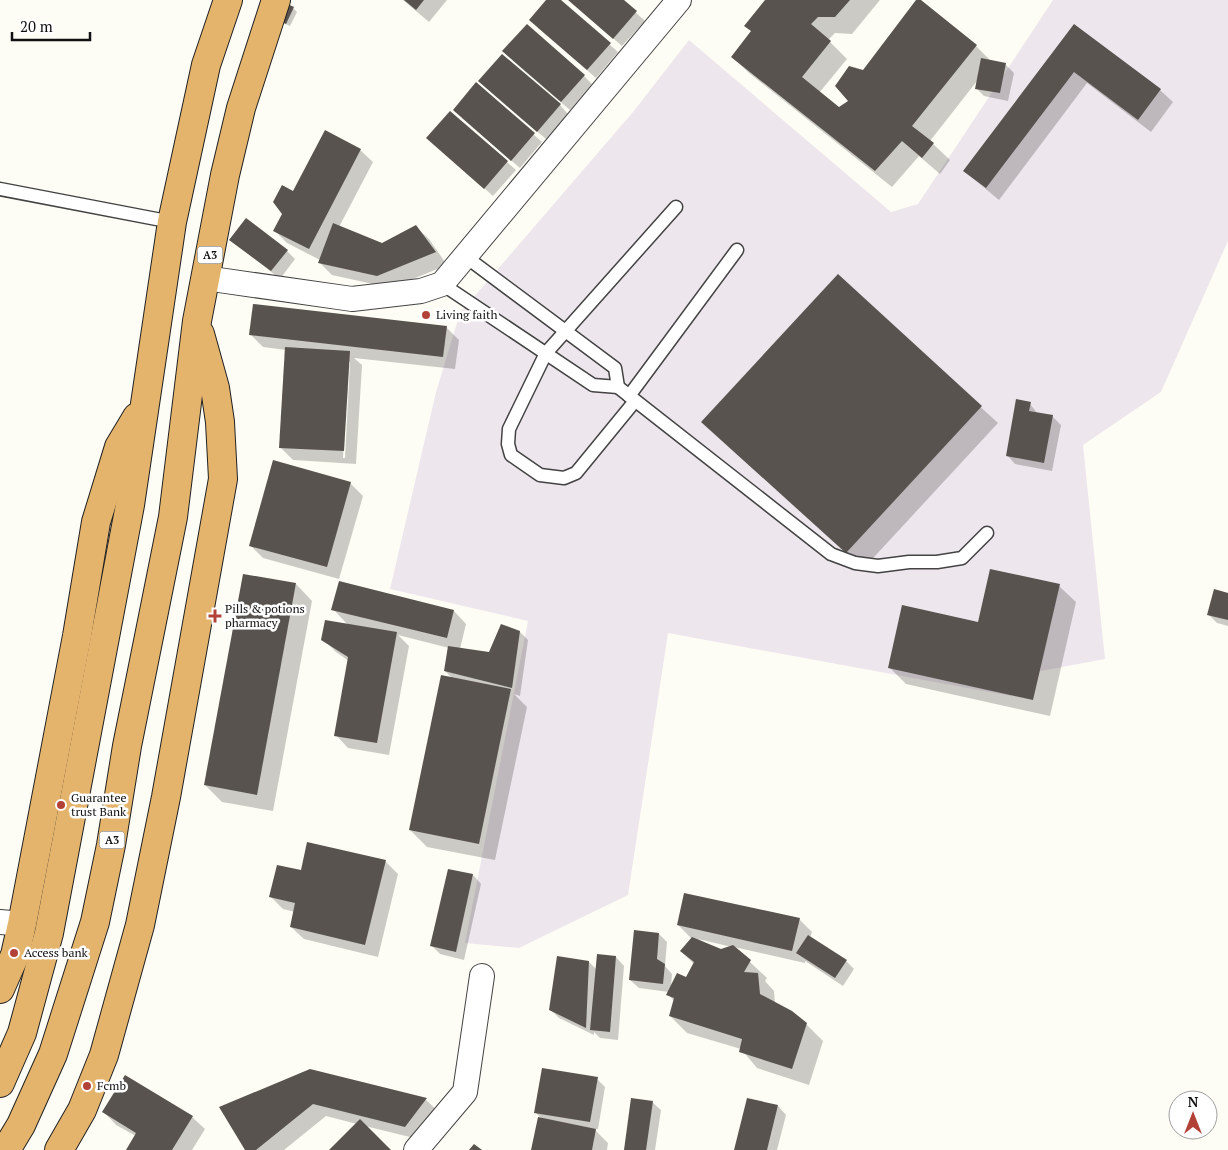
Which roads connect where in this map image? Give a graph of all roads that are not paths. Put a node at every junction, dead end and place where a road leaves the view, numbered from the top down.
1 (228, 0) edge
2 (276, 0) edge
3 (679, 0) edge
4 (0, 189) edge
5 (676, 207) dead end
6 (172, 222) junction
7 (737, 250) dead end
8 (466, 257) junction
9 (205, 278) junction
10 (442, 284) junction
11 (197, 321) junction
12 (564, 331) junction
13 (546, 353) junction
14 (618, 387) junction
15 (632, 398) junction
16 (144, 407) junction
17 (986, 533) dead end
18 (11, 923) edge
19 (482, 976) dead end
20 (0, 989) edge
21 (0, 1083) edge
22 (6, 1150) edge
23 (59, 1150) edge
24 (416, 1150) edge

1 - 6 highway
2 - 9 highway, A3
3 - 8 street
4 - 6 lane
5 - 12 lane
6 - 16 highway
7 - 15 lane
8 - 10 street
8 - 12 lane
9 - 10 street
9 - 11 highway, A3
10 - 13 lane
11 - 22 highway, A3
11 - 23 highway
12 - 13 lane
12 - 14 lane
13 - 14 lane
13 - 15 lane
14 - 15 lane
15 - 17 lane
16 - 18 highway
16 - 21 highway
18 - 20 highway
19 - 24 street

